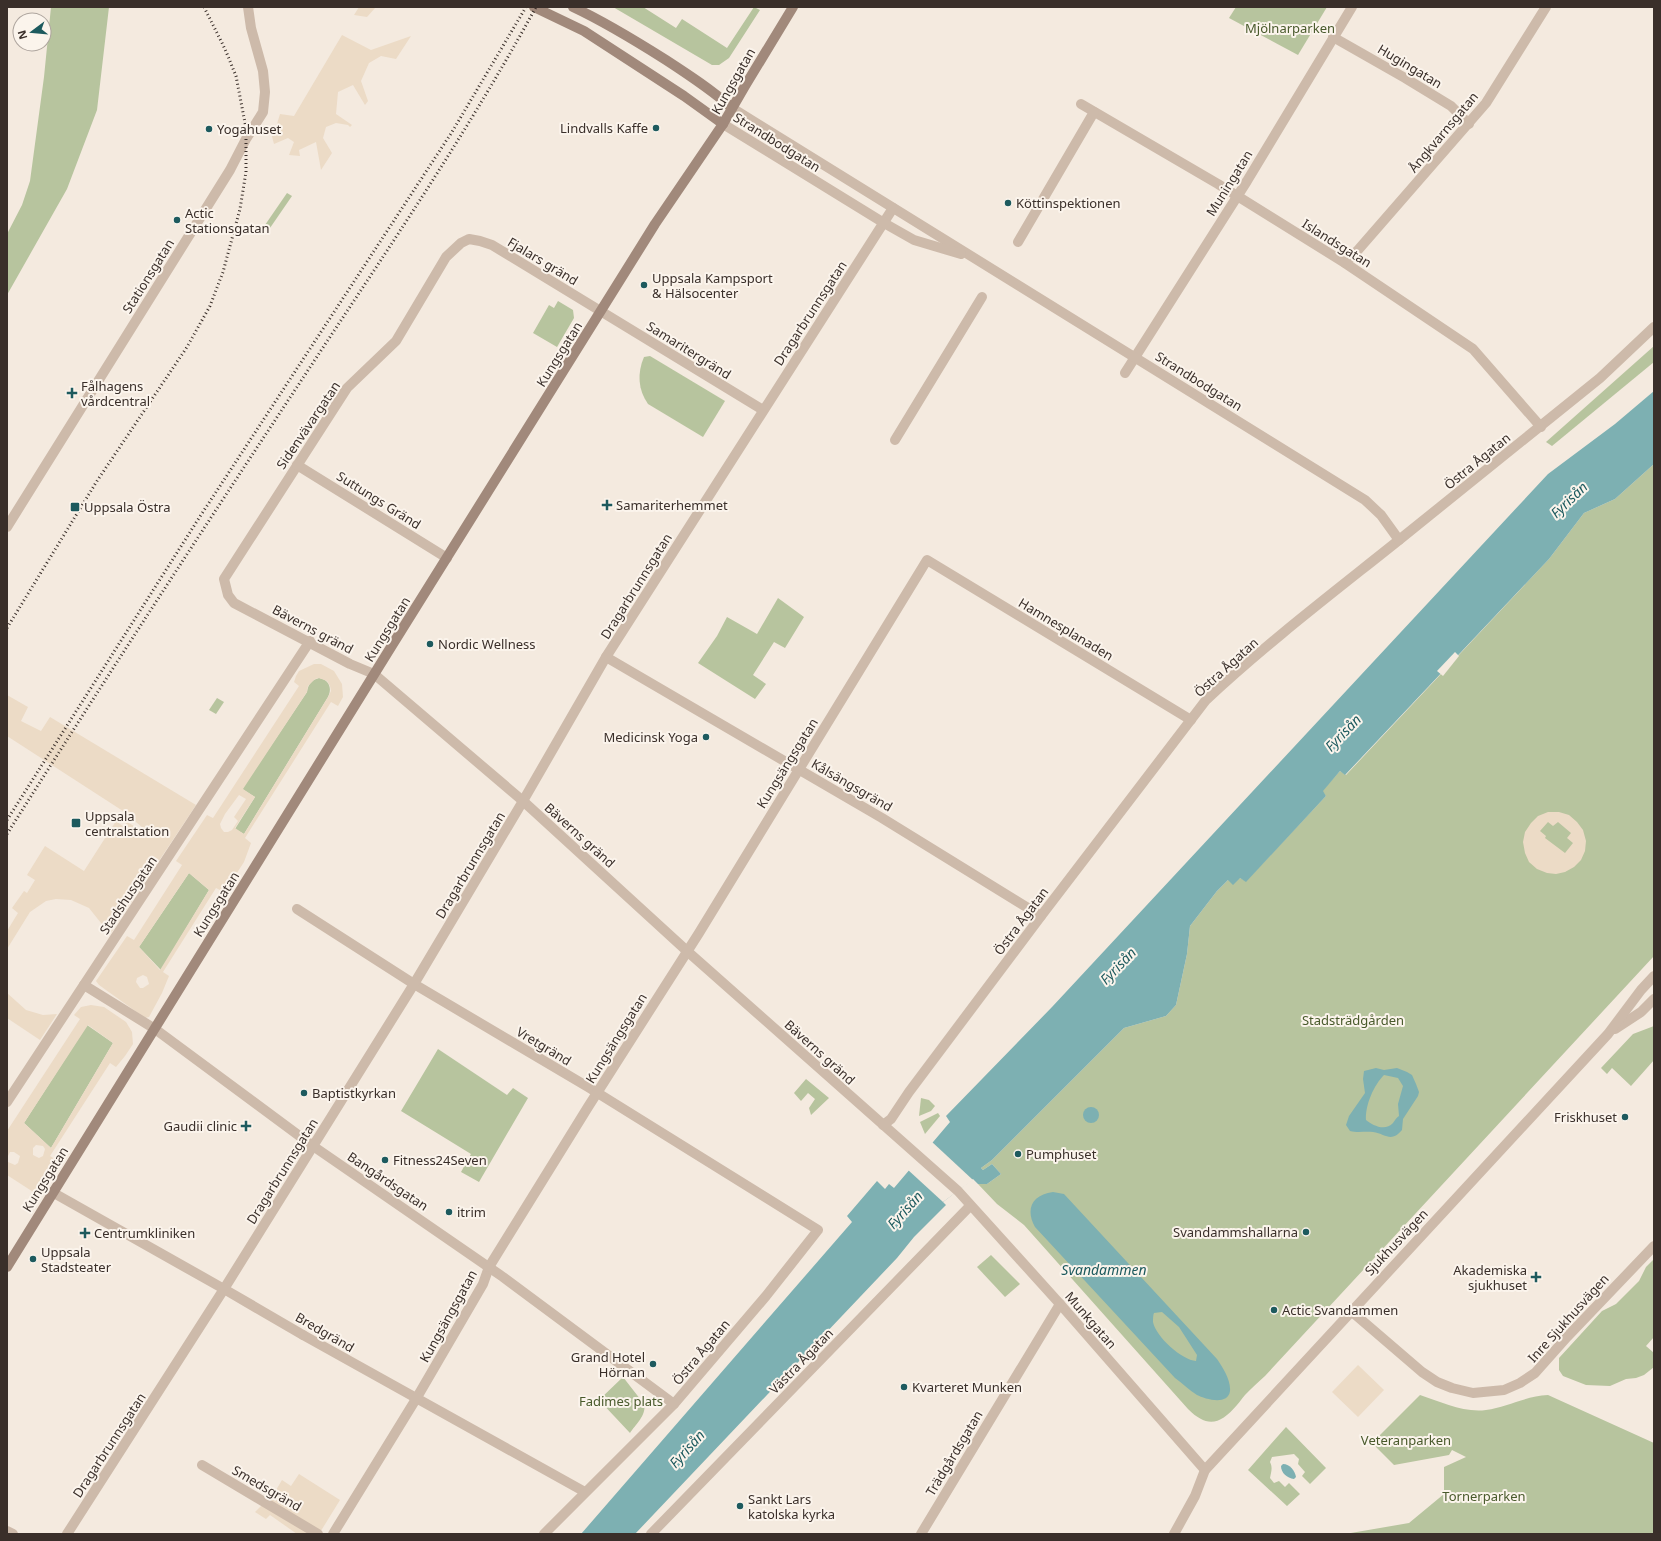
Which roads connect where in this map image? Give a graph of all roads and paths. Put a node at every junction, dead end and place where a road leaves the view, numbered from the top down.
1 (242, 7) edge
2 (248, 7) edge
3 (534, 7) edge
4 (573, 7) edge
5 (793, 7) edge
6 (1352, 7) edge
7 (1546, 7) edge
8 (251, 28) junction
9 (1333, 37) junction
10 (1081, 104) dead end
11 (732, 108) junction
12 (1094, 112) junction
13 (723, 124) junction
14 (1469, 124) junction
15 (1236, 196) junction
16 (893, 208) junction
17 (884, 222) junction
18 (469, 239) joint
19 (1018, 242) dead end
20 (973, 257) junction
21 (1345, 262) junction
22 (982, 297) dead end
23 (602, 312) junction
24 (1654, 327) edge
25 (1136, 358) junction
26 (1125, 373) dead end
27 (763, 410) junction
28 (1541, 427) junction
29 (895, 440) dead end
30 (297, 465) junction
31 (7, 527) edge
32 (1399, 540) junction
33 (447, 558) junction
34 (927, 560) joint
35 (224, 579) joint
36 (310, 642) junction
37 (606, 656) junction
38 (374, 674) junction
39 (1192, 720) junction
40 (798, 769) junction
41 (523, 801) junction
42 (297, 909) dead end
43 (1041, 916) junction
44 (688, 951) junction
45 (1654, 976) edge
46 (414, 984) junction
47 (84, 985) junction
48 (1654, 999) edge
49 (155, 1029) junction
50 (1608, 1034) junction
51 (597, 1093) junction
52 (7, 1102) edge
53 (884, 1125) junction
54 (902, 1141) joint
55 (313, 1146) junction
56 (52, 1192) junction
57 (970, 1206) junction
58 (818, 1230) joint
59 (1654, 1246) edge
60 (7, 1266) edge
61 (489, 1267) junction
62 (224, 1288) junction
63 (1060, 1304) junction
64 (1351, 1311) junction
65 (416, 1399) junction
66 (674, 1404) junction
67 (202, 1465) dead end
68 (1205, 1470) junction
69 (585, 1492) junction
70 (7, 1531) edge
71 (654, 1533) edge
72 (13, 1534) edge
73 (67, 1534) edge
74 (318, 1534) edge
75 (333, 1534) edge
76 (544, 1534) edge
77 (921, 1534) edge
78 (1174, 1534) edge

1 - 8 street, Stationsgatan
2 - 8 street, Stationsgatan
3 - 13 main road, Strandbodgatan
4 - 11 main road, Strandbodgatan
5 - 11 main road, Kungsgatan
6 - 9 street, Muningatan
7 - 14 street, Ångkvarnsgatan
8 - 31 street, Stationsgatan
9 - 14 street, Hugingatan
9 - 15 street, Muningatan
10 - 12 street, Islandsgatan
11 - 13 main road, Kungsgatan
11 - 16 street, Strandbodgatan
12 - 15 street, Islandsgatan
12 - 19 street
13 - 17 street, Strandbodgatan
13 - 23 main road, Kungsgatan
14 - 21 street, Ångkvarnsgatan
15 - 21 street, Islandsgatan
15 - 25 street, Muningatan
16 - 17 street, Dragarbrunnsgatan
16 - 20 street, Strandbodgatan
17 - 20 street, Strandbodgatan
17 - 27 street, Dragarbrunnsgatan
18 - 23 street, Fjalars gränd
18 - 30 street, Sidenvävargatan
20 - 25 street, Strandbodgatan
21 - 28 street, Islandsgatan
22 - 29 street
23 - 27 street, Samaritergränd
23 - 33 main road, Kungsgatan
24 - 28 street, Östra Ågatan
25 - 26 street, Muningatan
25 - 32 street, Strandbodgatan
27 - 37 street, Dragarbrunnsgatan
28 - 32 street, Östra Ågatan
30 - 33 street, Suttungs Gränd
30 - 35 street, Sidenvävargatan
32 - 39 street, Östra Ågatan
33 - 38 main road, Kungsgatan
34 - 39 street, Hamnesplanaden
34 - 40 street, Kungsängsgatan
35 - 36 street, Bäverns gränd
36 - 38 street, Bäverns gränd
36 - 47 street, Stadshusgatan
37 - 40 street, Kålsängsgränd
37 - 41 street, Dragarbrunnsgatan
38 - 41 street, Bäverns gränd
38 - 49 main road, Kungsgatan
39 - 43 street, Östra Ågatan
40 - 43 street, Kålsängsgränd
40 - 44 street, Kungsängsgatan
41 - 44 street, Bäverns gränd
41 - 46 street, Dragarbrunnsgatan
42 - 46 street, Vretgränd
43 - 53 street, Östra Ågatan
44 - 51 street, Kungsängsgatan
44 - 53 street, Bäverns gränd
45 - 50 street, Sjukhusvägen
46 - 51 street, Vretgränd
46 - 55 street, Dragarbrunnsgatan
47 - 49 street, Bangårdsgatan
47 - 52 street, Stadshusgatan
48 - 50 street, Sjukhusvägen
49 - 55 street, Bangårdsgatan
49 - 56 main road, Kungsgatan
50 - 64 street, Sjukhusvägen
51 - 58 street, Vretgränd
51 - 61 street, Kungsängsgatan
53 - 54 street, Bäverns gränd
54 - 57 street, Munkgatan
55 - 61 street, Bangårdsgatan
55 - 62 street, Dragarbrunnsgatan
56 - 60 main road, Kungsgatan
56 - 62 street, Bredgränd
57 - 63 street, Munkgatan
57 - 71 street, Västra Ågatan
58 - 66 street, Östra Ågatan
59 - 64 street, Inre Sjukhusvägen
61 - 65 street, Kungsängsgatan
61 - 66 street, Bangårdsgatan
62 - 65 street, Bredgränd
62 - 73 street, Dragarbrunnsgatan
63 - 68 street, Munkgatan
63 - 77 street, Trädgårdsgatan
64 - 68 street, Sjukhusvägen
65 - 69 street, Bredgränd
65 - 75 street, Kungsängsgatan
66 - 69 street, Östra Ågatan
67 - 74 street, Smedsgränd
68 - 78 street
69 - 76 street, Östra Ågatan
70 - 72 street

